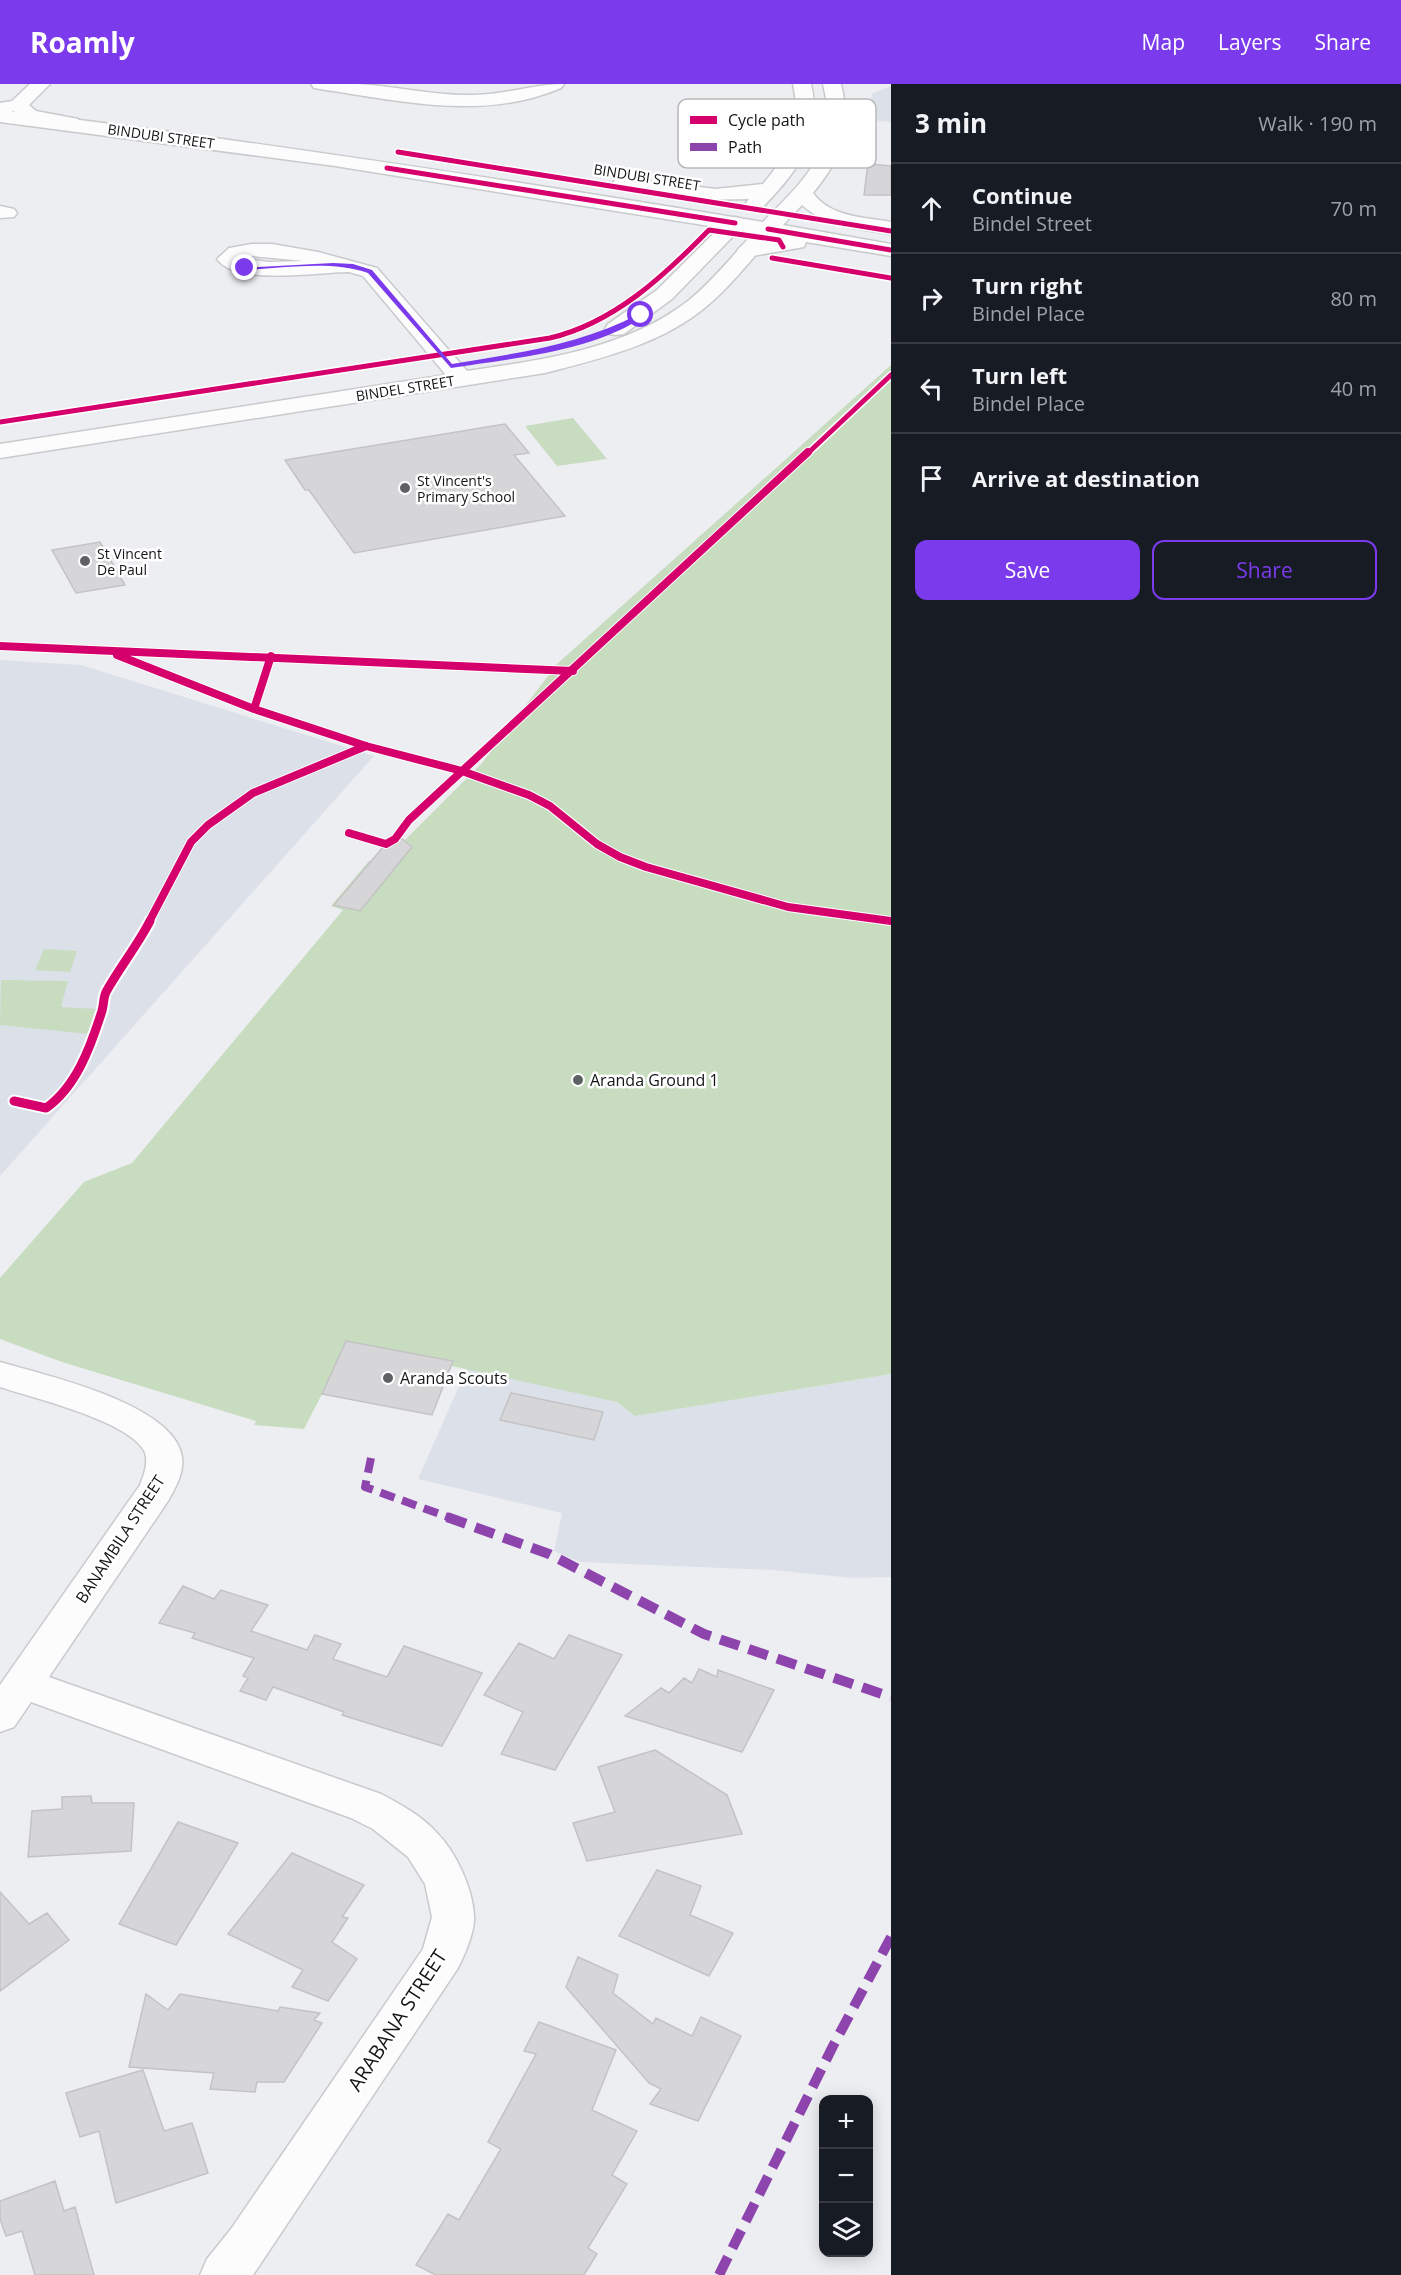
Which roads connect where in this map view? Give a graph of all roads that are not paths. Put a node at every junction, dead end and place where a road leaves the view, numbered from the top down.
1 (41, 84) edge
2 (320, 84) edge
3 (555, 84) edge
4 (802, 84) edge
5 (832, 84) edge
6 (806, 99) edge
7 (836, 99) edge
8 (6, 105) edge
9 (0, 116) edge
10 (110, 129) junction
11 (787, 168) edge
12 (822, 168) edge
13 (587, 181) junction
14 (771, 188) junction
15 (802, 192) junction
16 (750, 208) junction
17 (782, 213) junction
18 (735, 224) junction
19 (768, 229) junction
20 (891, 230) edge
21 (747, 251) junction
22 (891, 252) edge
23 (353, 266) dead end
24 (607, 332) junction
25 (629, 341) junction
26 (456, 373) junction
27 (229, 408) junction
28 (0, 435) edge
29 (0, 451) edge
30 (0, 1374) edge
31 (11, 1700) edge
32 (224, 2275) edge

1 - 8 main road
2 - 3 main road
4 - 6 main road, BINDEL STREET
5 - 7 main road, BINDEL STREET
8 - 10 main road
8 - 13 main road, BINDUBI STREET
9 - 10 main road, BINDUBI STREET
10 - 18 main road, BINDUBI STREET
11 - 14 main road, BINDEL STREET
12 - 15 main road, BINDEL STREET
13 - 14 main road
13 - 16 main road, BINDUBI STREET
14 - 16 main road, BINDEL STREET
15 - 17 main road, BINDEL STREET
15 - 20 main road
16 - 17 main road, BINDUBI STREET
16 - 18 main road, BINDEL STREET
17 - 19 main road, BINDEL STREET
17 - 20 main road, BINDUBI STREET
18 - 19 main road, BINDUBI STREET
18 - 24 main road, BINDEL STREET
19 - 21 main road, BINDEL STREET
19 - 22 main road, BINDUBI STREET
21 - 22 main road
21 - 25 main road, BINDEL STREET
23 - 26 main road
24 - 25 main road
24 - 26 main road, BINDEL STREET
25 - 26 main road, BINDEL STREET
26 - 27 main road, BINDEL STREET
27 - 28 main road, BINDEL STREET
27 - 29 main road, BINDEL STREET
30 - 31 main road, BANAMBILA STREET
31 - 32 main road, ARABANA STREET

